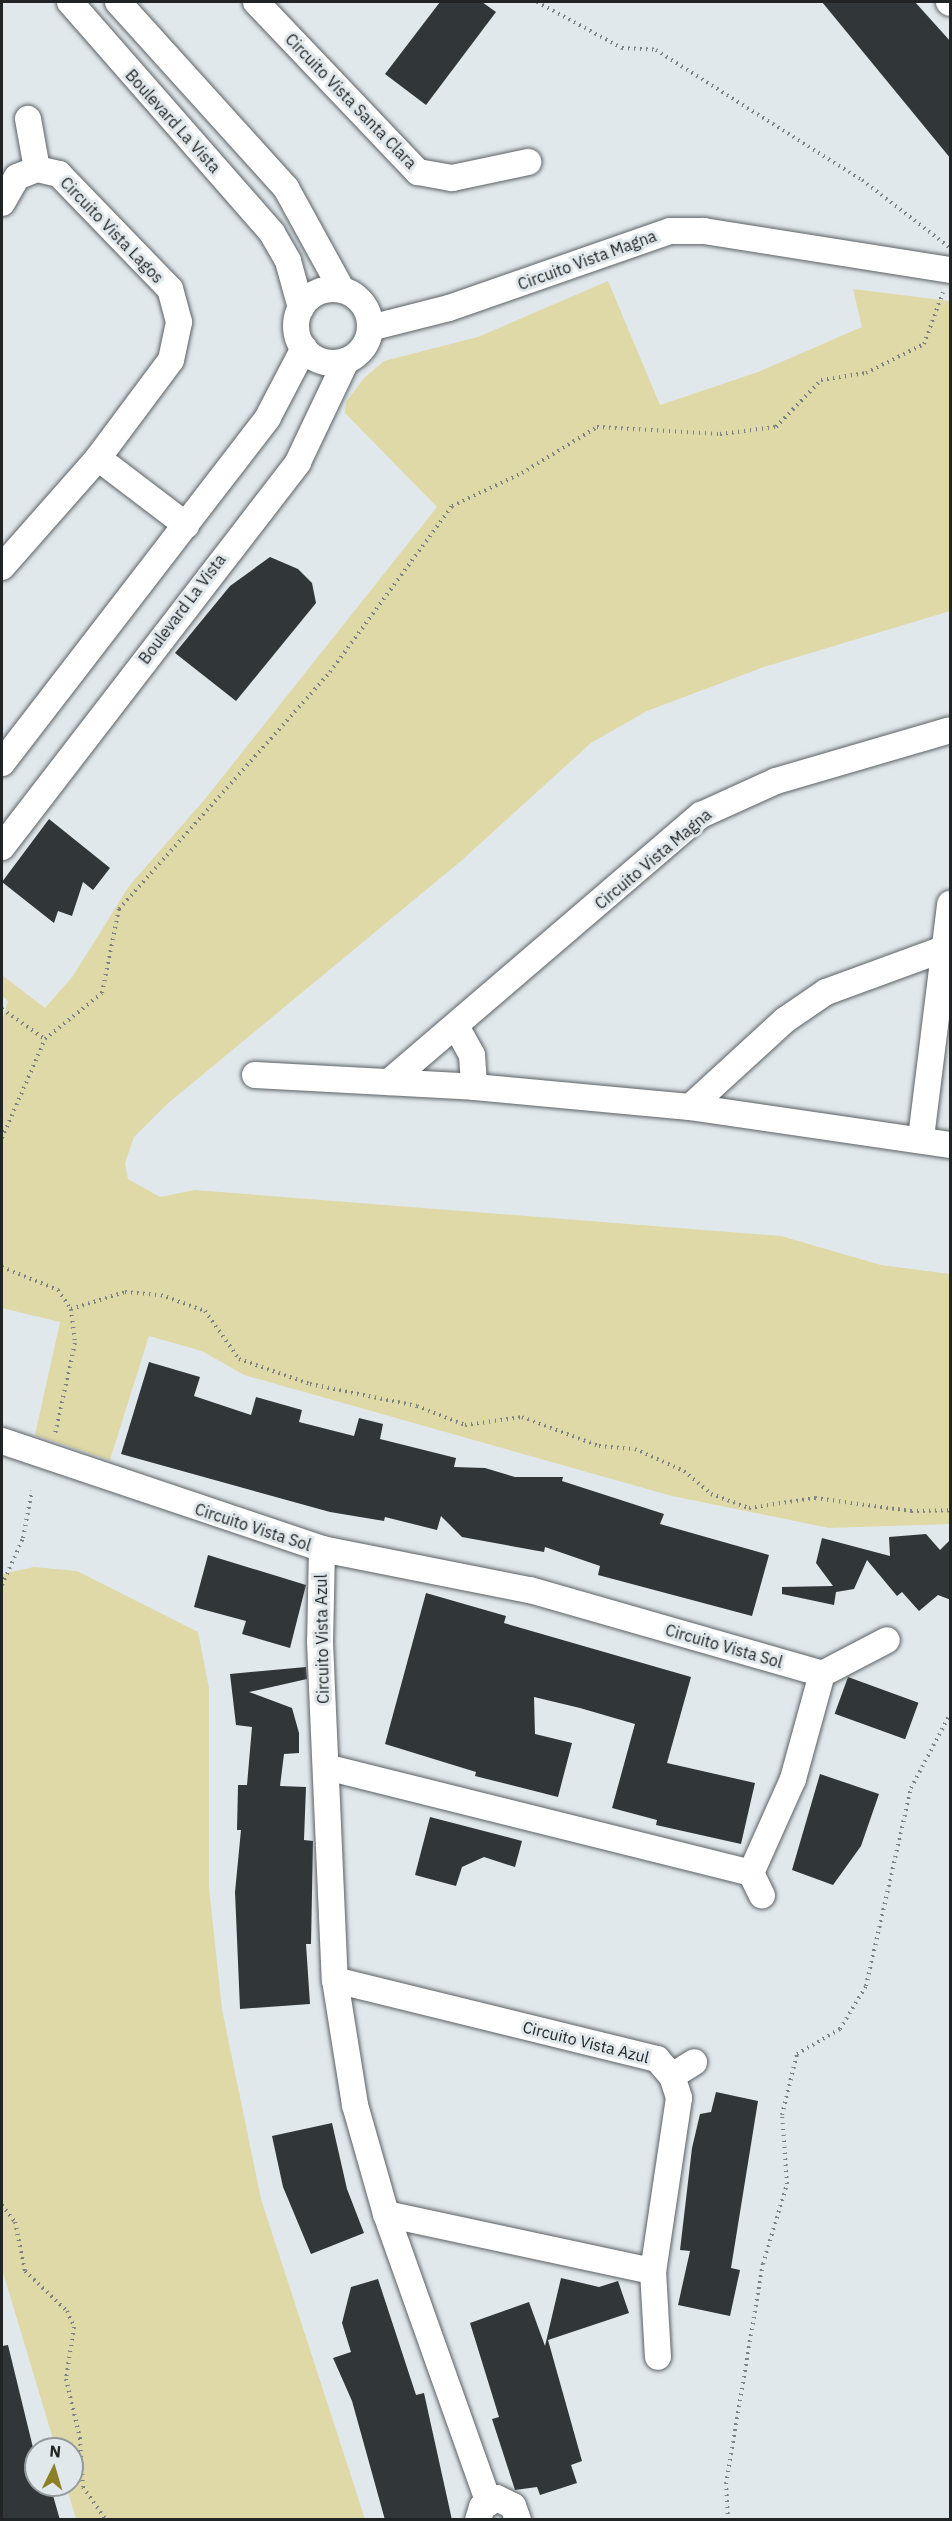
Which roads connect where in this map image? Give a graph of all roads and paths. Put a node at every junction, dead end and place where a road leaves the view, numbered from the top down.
1 (70, 2) edge
2 (256, 2) edge
3 (537, 2) edge
4 (122, 3) edge
5 (28, 119) dead end
6 (528, 162) dead end
7 (37, 169) junction
8 (2, 203) edge
9 (950, 258) edge
10 (342, 290) junction
11 (939, 304) dead end
12 (301, 308) junction
13 (370, 328) junction
14 (304, 348) junction
15 (346, 361) junction
16 (98, 458) junction
17 (186, 525) junction
18 (2, 567) edge
19 (951, 730) edge
20 (2, 763) edge
21 (2, 847) edge
22 (951, 904) edge
23 (946, 948) junction
24 (2, 1009) edge
25 (457, 1028) junction
26 (45, 1040) junction
27 (255, 1075) dead end
28 (389, 1082) junction
29 (474, 1087) junction
30 (690, 1107) junction
31 (2, 1138) edge
32 (921, 1138) junction
33 (951, 1144) edge
34 (2, 1267) edge
35 (71, 1309) junction
36 (55, 1434) dead end
37 (2, 1442) edge
38 (32, 1491) dead end
39 (951, 1510) edge
40 (321, 1549) junction
41 (2, 1585) edge
42 (887, 1640) dead end
43 (822, 1674) junction
44 (951, 1714) edge
45 (326, 1767) junction
46 (751, 1873) junction
47 (762, 1896) dead end
48 (335, 1980) junction
49 (694, 2062) dead end
50 (672, 2076) junction
51 (2, 2205) edge
52 (386, 2214) junction
53 (653, 2271) junction
54 (658, 2357) dead end
55 (483, 2510) edge
56 (106, 2520) edge
57 (518, 2520) edge
58 (728, 2520) edge

1 - 12 street, Boulevard La Vista
2 - 6 street, Circuito Vista Santa Clara
3 - 9 path
4 - 10 street
5 - 7 street
7 - 8 street
7 - 16 street, Circuito Vista Lagos
9 - 13 street, Circuito Vista Magna
10 - 12 street
10 - 13 street
11 - 26 path
12 - 14 street
13 - 15 street
14 - 15 street
14 - 17 street
15 - 21 street, Boulevard La Vista
16 - 17 street
16 - 18 street, Circuito Vista Lagos
17 - 20 street
19 - 25 street, Circuito Vista Magna
22 - 23 street
23 - 30 street
23 - 32 street
24 - 26 path
25 - 28 street, Circuito Vista Magna
25 - 29 street
26 - 31 path
27 - 28 street
28 - 29 street
29 - 30 street
30 - 32 street
32 - 33 street
34 - 35 path
35 - 36 path
35 - 39 path
37 - 40 street, Circuito Vista Sol
38 - 41 path
40 - 43 street, Circuito Vista Sol
40 - 45 street, Circuito Vista Azul
42 - 43 street
43 - 46 street
44 - 58 path
45 - 46 street
45 - 48 street, Circuito Vista Azul
46 - 47 street
48 - 50 street, Circuito Vista Azul
48 - 52 street, Circuito Vista Azul
49 - 50 street
50 - 53 street
51 - 56 path
52 - 53 street
52 - 55 street, Circuito Vista Azul
53 - 54 street
55 - 57 street

